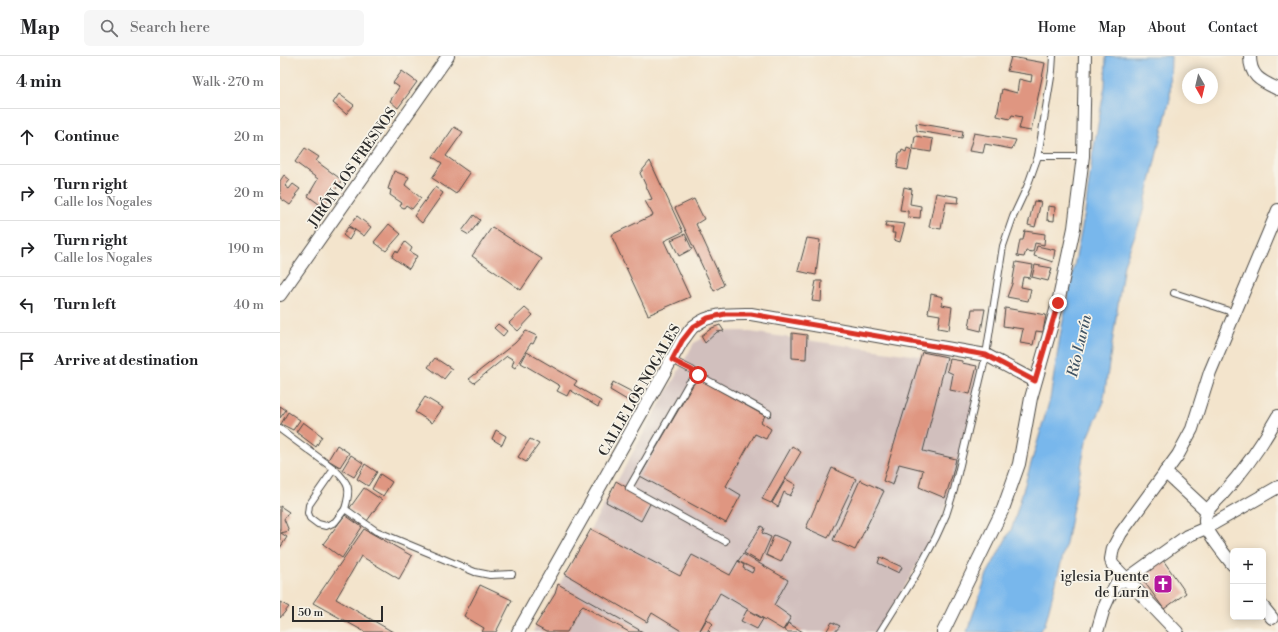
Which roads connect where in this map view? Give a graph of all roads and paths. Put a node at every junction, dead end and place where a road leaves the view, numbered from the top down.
1 (448, 56) edge
2 (1053, 56) edge
3 (1085, 56) edge
4 (1250, 56) edge
5 (1278, 89) edge
6 (1038, 156) junction
7 (1083, 156) junction
8 (1278, 210) edge
9 (1174, 293) dead end
10 (280, 295) edge
11 (1235, 313) junction
12 (986, 355) junction
13 (672, 360) junction
14 (698, 375) junction
15 (1035, 381) junction
16 (768, 413) dead end
17 (1278, 416) edge
18 (280, 429) edge
19 (334, 469) junction
20 (1165, 472) junction
21 (1278, 487) edge
22 (345, 509) junction
23 (1207, 511) junction
24 (1206, 528) junction
25 (725, 541) dead end
26 (1230, 562) edge
27 (512, 574) dead end
28 (1127, 579) junction
29 (1266, 611) edge
30 (1272, 618) dead end
31 (518, 632) edge
32 (880, 632) edge
33 (943, 632) edge
34 (1097, 632) edge
35 (1177, 632) edge

1 - 10 street, JIRÓN LOS FRESNOS
2 - 6 lane
3 - 7 street
4 - 5 street
6 - 7 lane
6 - 12 lane
7 - 15 street
8 - 11 street
9 - 11 lane
11 - 20 street
12 - 13 street, CALLE LOS NOGALES
12 - 15 street, CALLE LOS NOGALES
12 - 32 lane
13 - 14 lane
13 - 31 street, CALLE LOS NOGALES
14 - 16 lane
14 - 25 lane
15 - 33 street
17 - 23 street
18 - 19 lane
19 - 22 lane
19 - 22 lane
20 - 23 street
20 - 28 street
21 - 24 street
22 - 27 lane
23 - 24 street
24 - 26 street
24 - 28 street
28 - 34 street
28 - 35 street
29 - 30 street

